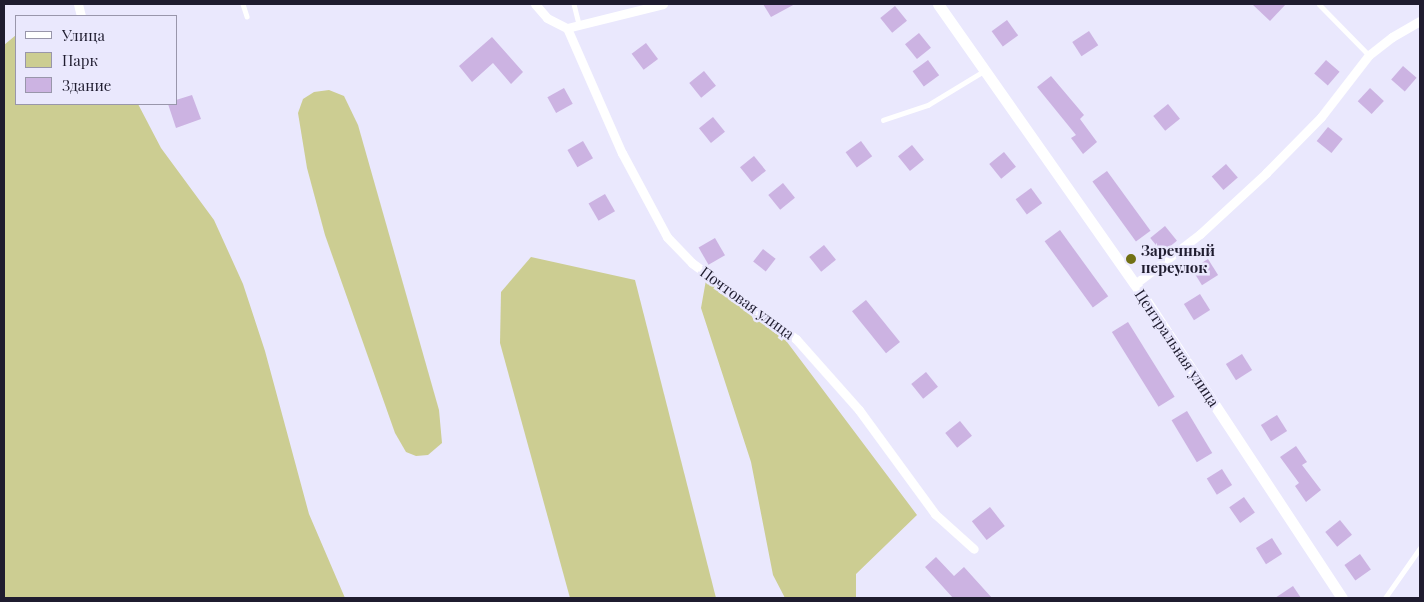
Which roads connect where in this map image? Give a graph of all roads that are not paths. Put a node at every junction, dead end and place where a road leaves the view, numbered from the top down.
1 (243, 4) edge
2 (535, 4) edge
3 (574, 4) edge
4 (663, 4) edge
5 (938, 4) edge
6 (1319, 4) edge
7 (247, 16) dead end
8 (1420, 20) edge
9 (578, 24) junction
10 (567, 28) junction
11 (1369, 55) junction
12 (985, 70) junction
13 (883, 120) dead end
14 (1135, 284) junction
15 (974, 548) dead end
16 (1420, 548) edge
17 (1342, 598) edge
18 (1384, 598) edge

1 - 7 lane
2 - 10 street
3 - 9 lane
4 - 9 street
5 - 12 street, Центральная улица
6 - 11 lane
8 - 11 street
9 - 10 street
10 - 15 street, Почтовая улица
11 - 14 street
12 - 13 lane
12 - 14 street, Центральная улица
14 - 17 street, Центральная улица
16 - 18 lane

